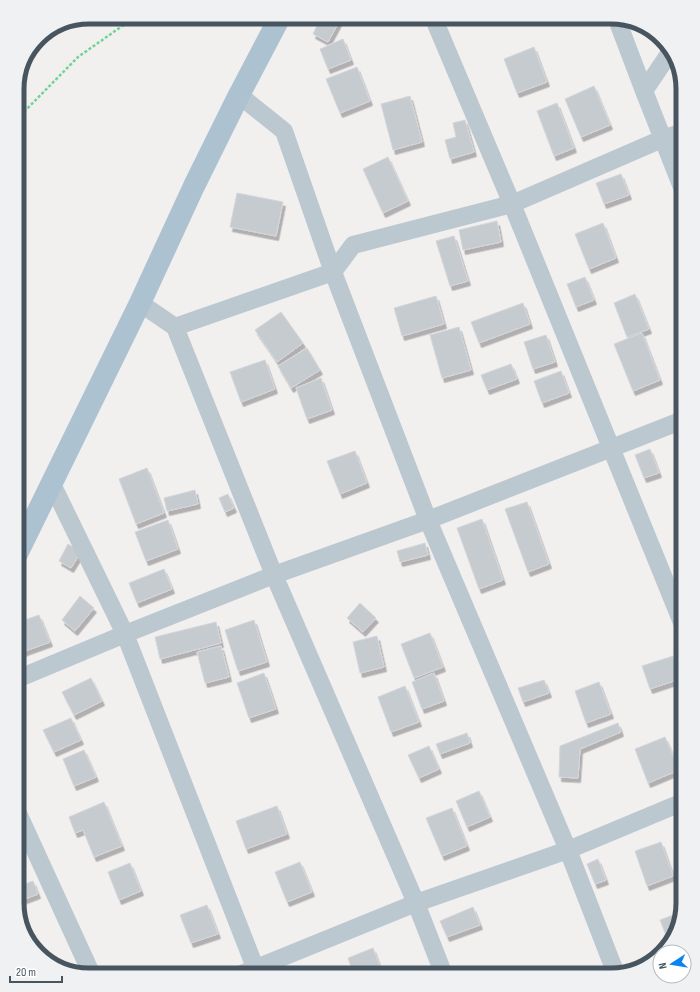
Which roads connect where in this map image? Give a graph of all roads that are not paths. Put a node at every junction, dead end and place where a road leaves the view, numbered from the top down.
1 (276, 24) edge
2 (436, 24) edge
3 (619, 24) edge
4 (667, 57) edge
5 (644, 91) junction
6 (239, 95) junction
7 (676, 134) edge
8 (662, 139) junction
9 (676, 173) edge
10 (512, 204) junction
11 (333, 272) junction
12 (140, 303) junction
13 (175, 327) junction
14 (676, 423) edge
15 (611, 448) junction
16 (52, 484) junction
17 (428, 520) junction
18 (24, 540) edge
19 (274, 575) junction
20 (676, 608) edge
21 (125, 634) junction
22 (24, 676) edge
23 (676, 805) edge
24 (24, 826) edge
25 (568, 850) junction
26 (416, 903) junction
27 (89, 968) edge
28 (249, 968) edge
29 (263, 968) edge
30 (441, 968) edge
31 (614, 968) edge

1 - 6 main road
2 - 10 street
3 - 5 street
4 - 5 street
5 - 8 street
6 - 11 street
6 - 12 main road
7 - 8 street
8 - 9 street
8 - 10 street
10 - 11 street
10 - 15 street
11 - 13 street
11 - 17 street
12 - 13 street
12 - 16 main road
13 - 19 street
14 - 15 street
15 - 17 street
15 - 20 street
16 - 18 main road
16 - 21 street
17 - 19 street
17 - 25 street
19 - 21 street
19 - 26 street
21 - 22 street
21 - 28 street
23 - 25 street
24 - 27 street
25 - 26 street
25 - 31 street
26 - 29 street
26 - 30 street

